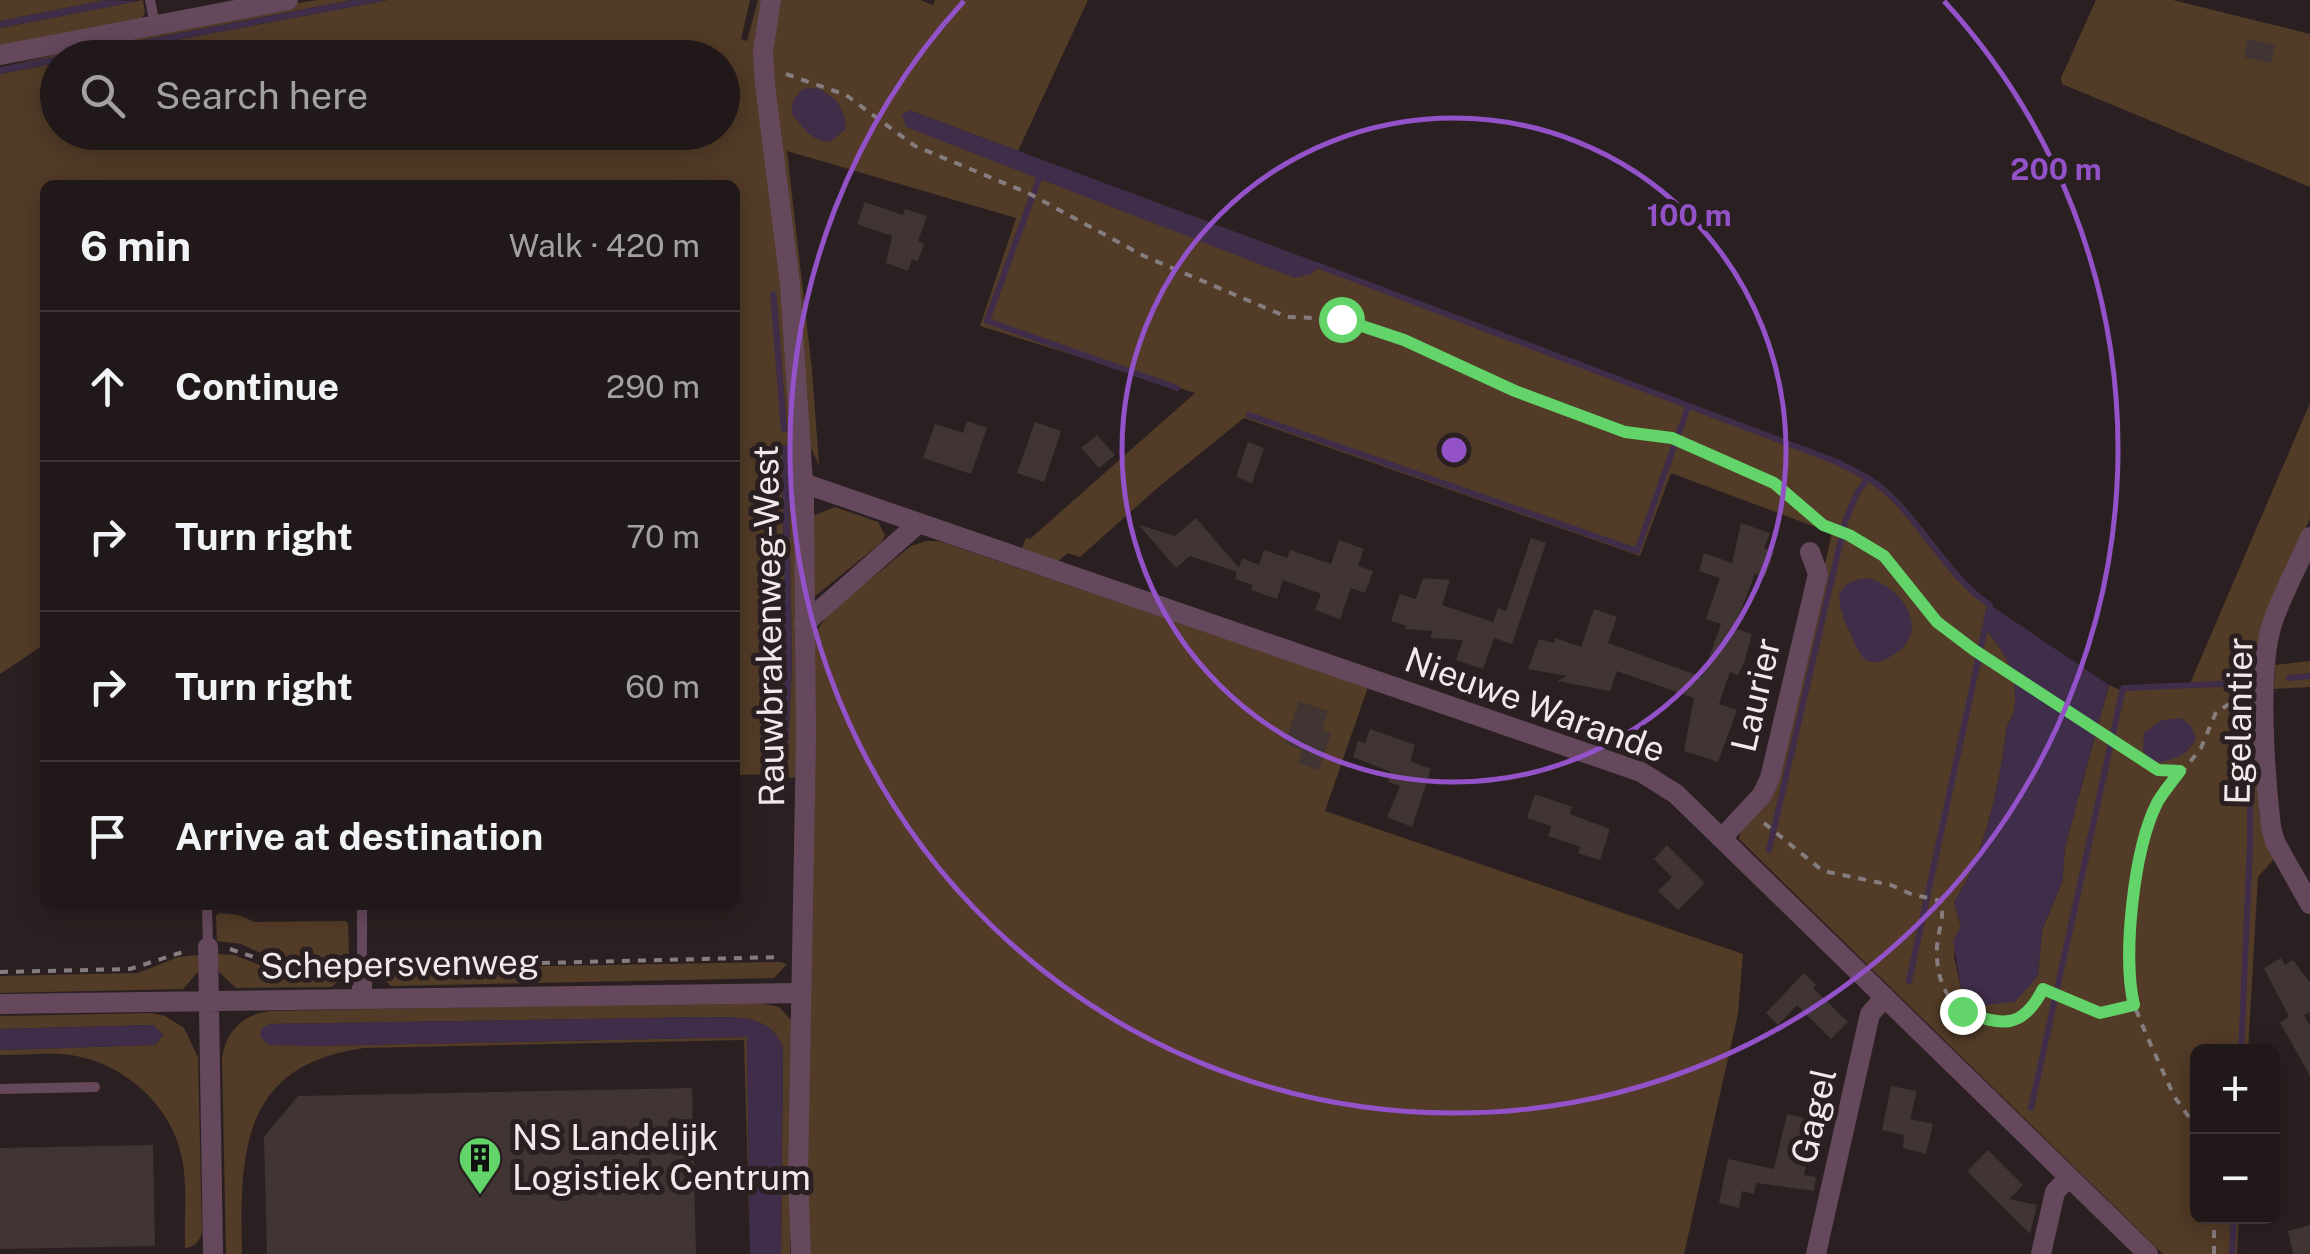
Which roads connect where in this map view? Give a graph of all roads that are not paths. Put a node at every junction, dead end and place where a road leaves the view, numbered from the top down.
1 (150, 0) edge
2 (288, 0) edge
3 (771, 0) edge
4 (155, 25) junction
5 (75, 40) edge
6 (40, 47) edge
7 (0, 54) edge
8 (802, 482) junction
9 (918, 522) junction
10 (2310, 537) edge
11 (1810, 552) dead end
12 (804, 624) junction
13 (1722, 838) junction
14 (2310, 904) edge
15 (208, 910) edge
16 (362, 910) edge
17 (208, 947) joint
18 (362, 967) joint
19 (802, 993) junction
20 (362, 997) junction
21 (1885, 998) junction
22 (209, 999) junction
23 (0, 1004) edge
24 (95, 1087) dead end
25 (0, 1090) edge
26 (2069, 1177) junction
27 (213, 1254) edge
28 (801, 1254) edge
29 (1816, 1254) edge
30 (2041, 1254) edge
31 (2148, 1254) edge

1 - 4 lane
2 - 4 street
3 - 8 street, Rauwbrakenweg-West
4 - 5 street
6 - 7 street
8 - 9 street, Nieuwe Warande
8 - 12 street, Rauwbrakenweg-West
9 - 12 street
9 - 13 street, Nieuwe Warande
10 - 14 street, Egelantier
11 - 13 street, Laurier
12 - 19 street, Rauwbrakenweg-West
13 - 21 street, Nieuwe Warande
15 - 17 lane
16 - 18 lane
17 - 22 street
18 - 20 street
19 - 20 street, Schepersvenweg
19 - 28 street, Rauwbrakenweg-West
20 - 22 street, Schepersvenweg
21 - 26 street, Nieuwe Warande
21 - 29 street, Gagel
22 - 23 street, Schepersvenweg
22 - 27 street
24 - 25 lane
26 - 30 street
26 - 31 street, Nieuwe Warande

